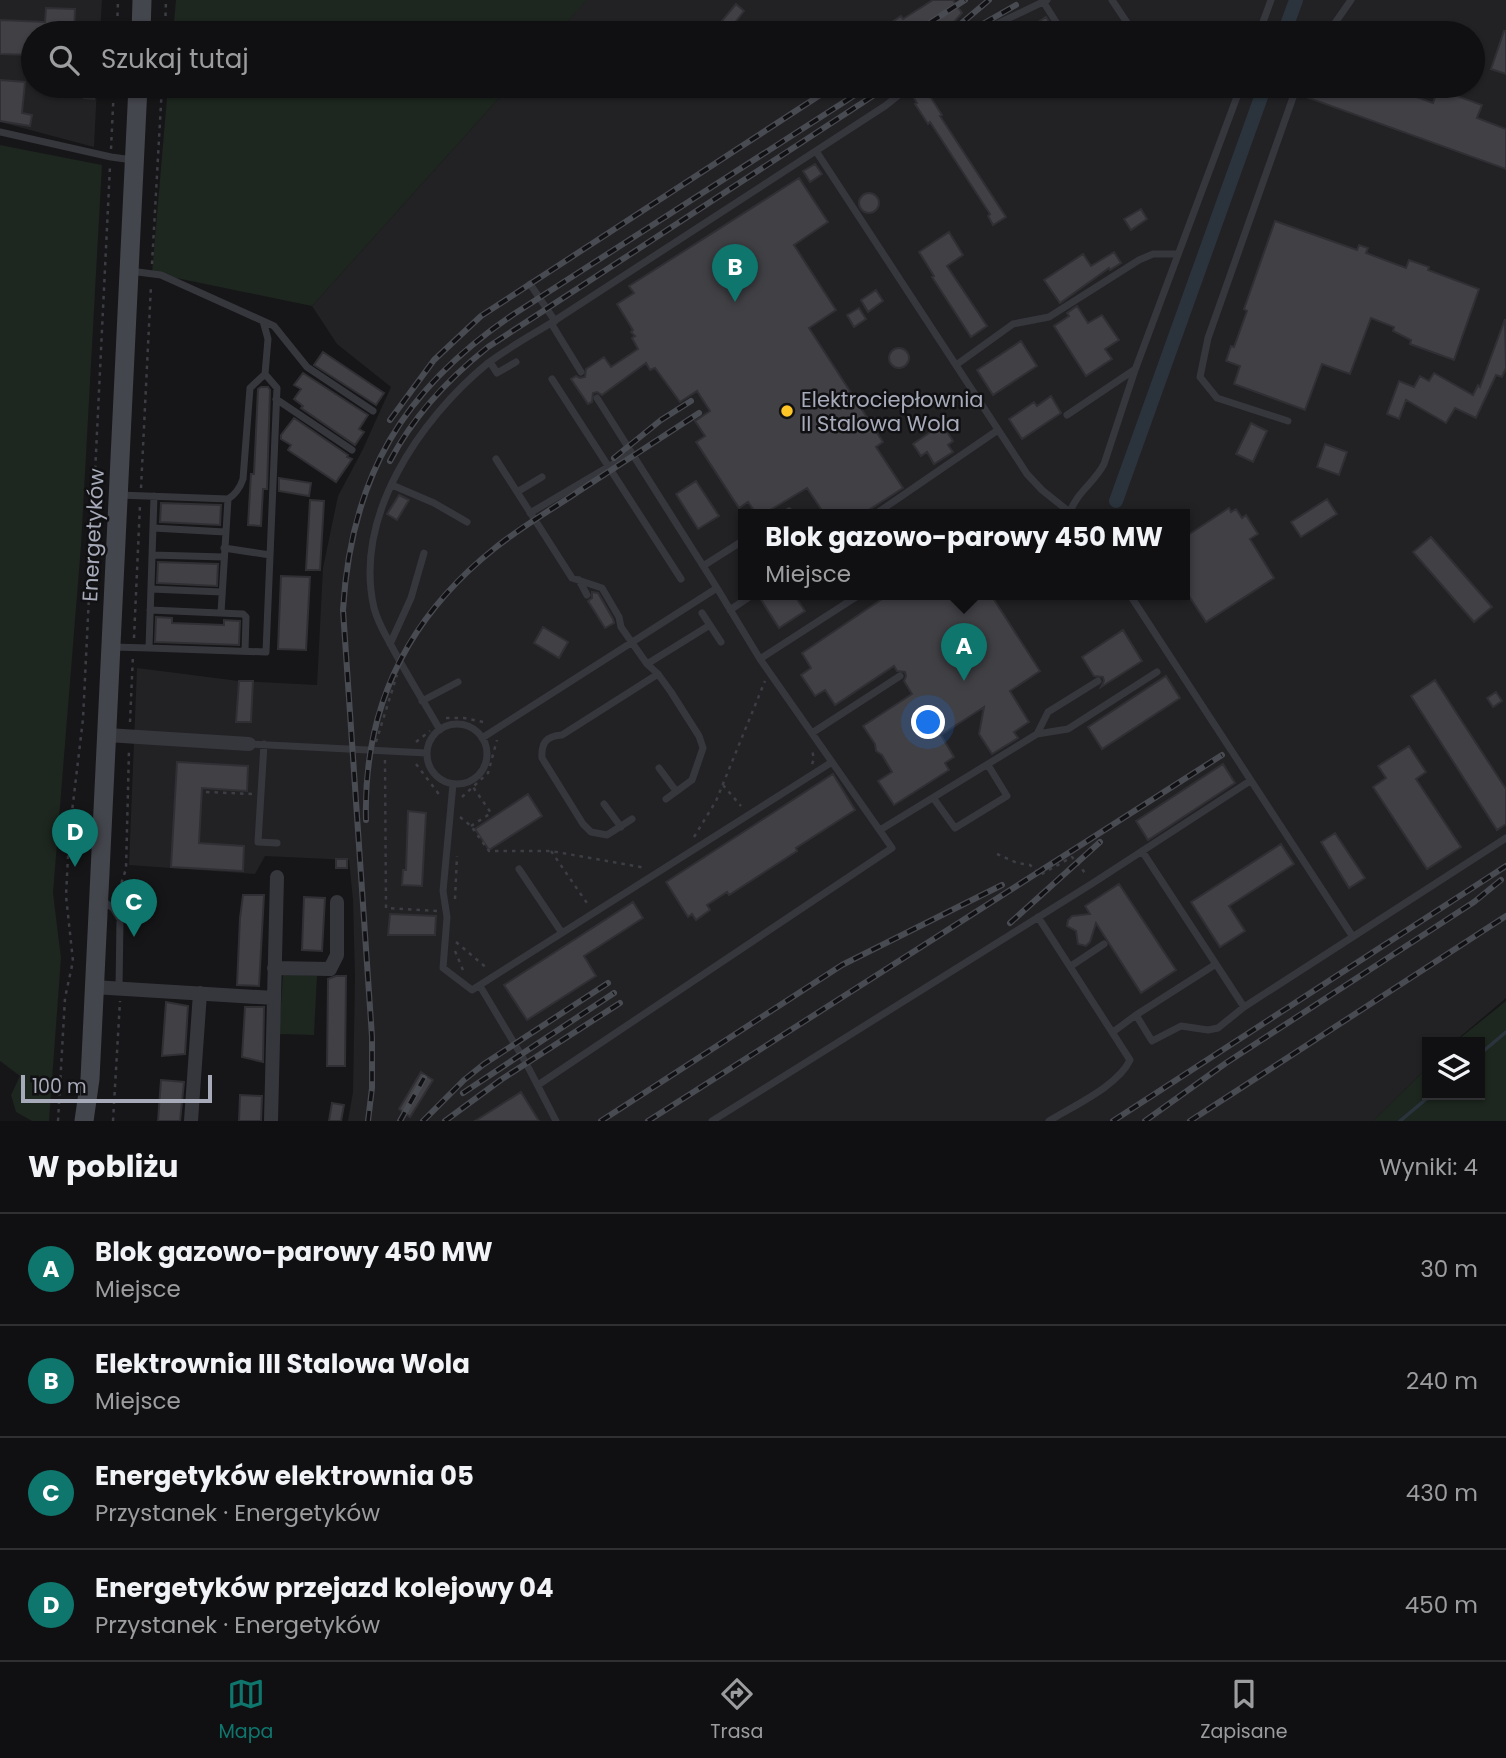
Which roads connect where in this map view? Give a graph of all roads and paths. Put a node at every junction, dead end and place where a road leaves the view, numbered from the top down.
1 (118, 0) edge
2 (142, 0) edge
3 (166, 0) edge
4 (1112, 0) edge
5 (1271, 0) edge
6 (1351, 0) edge
7 (1046, 1) edge
8 (117, 21) edge
9 (141, 21) edge
10 (165, 21) edge
11 (1004, 21) edge
12 (1057, 21) edge
13 (1126, 21) edge
14 (1263, 21) edge
15 (1336, 21) edge
16 (113, 98) edge
17 (138, 98) edge
18 (161, 98) edge
19 (895, 98) edge
20 (1236, 98) edge
21 (1293, 98) edge
22 (0, 132) edge
23 (816, 151) junction
24 (111, 157) junction
25 (135, 160) junction
26 (1178, 254) junction
27 (129, 271) junction
28 (152, 273) junction
29 (530, 284) dead end
30 (262, 321) junction
31 (553, 322) junction
32 (490, 362) junction
33 (516, 362) dead end
34 (956, 365) junction
35 (1135, 370) junction
36 (581, 372) dead end
37 (265, 374) junction
38 (552, 379) dead end
39 (276, 398) junction
40 (597, 398) dead end
41 (373, 411) dead end
42 (1067, 415) dead end
43 (1288, 421) dead end
44 (998, 430) junction
45 (352, 450) dead end
46 (630, 454) junction
47 (496, 459) dead end
48 (608, 467) junction
49 (542, 477) dead end
50 (392, 485) junction
51 (517, 492) junction
52 (118, 495) junction
53 (141, 496) junction
54 (154, 496) junction
55 (228, 499) junction
56 (883, 509) edge
57 (1067, 509) edge
58 (1074, 509) edge
59 (530, 513) junction
60 (467, 522) dead end
61 (153, 528) junction
62 (225, 532) junction
63 (738, 544) edge
64 (225, 548) junction
65 (424, 553) dead end
66 (152, 555) junction
67 (270, 555) junction
68 (224, 557) junction
69 (703, 566) junction
70 (681, 579) dead end
71 (579, 580) junction
72 (716, 588) junction
73 (151, 589) junction
74 (222, 592) junction
75 (587, 595) dead end
76 (745, 600) edge
77 (851, 600) edge
78 (1133, 600) edge
79 (150, 610) junction
80 (730, 610) junction
81 (222, 613) junction
82 (702, 613) dead end
83 (710, 625) junction
84 (632, 642) junction
85 (721, 642) dead end
86 (390, 644) junction
87 (111, 647) junction
88 (134, 647) junction
89 (149, 648) junction
90 (245, 651) junction
91 (760, 659) junction
92 (647, 664) junction
93 (402, 666) junction
94 (1157, 672) dead end
95 (658, 674) junction
96 (900, 676) dead end
97 (1098, 681) dead end
98 (458, 682) dead end
99 (773, 686) dead end
100 (422, 701) junction
101 (494, 722) dead end
102 (438, 727) junction
103 (812, 733) junction
104 (1037, 734) junction
105 (107, 735) junction
106 (129, 737) junction
107 (482, 738) junction
108 (499, 738) dead end
109 (371, 741) dead end
110 (376, 742) junction
111 (386, 743) dead end
112 (415, 743) dead end
113 (256, 744) junction
114 (811, 747) dead end
115 (427, 753) junction
116 (377, 759) dead end
117 (385, 760) junction
118 (395, 760) dead end
119 (414, 762) dead end
120 (832, 762) junction
121 (988, 765) junction
122 (811, 766) dead end
123 (660, 768) dead end
124 (1250, 781) junction
125 (453, 784) junction
126 (723, 784) junction
127 (473, 787) junction
128 (676, 791) junction
129 (206, 792) dead end
130 (253, 794) dead end
131 (666, 799) dead end
132 (934, 799) junction
133 (460, 804) dead end
134 (604, 804) dead end
135 (451, 808) junction
136 (744, 809) dead end
137 (632, 819) dead end
138 (471, 826) junction
139 (621, 827) junction
140 (880, 830) junction
141 (699, 838) dead end
142 (1506, 838) edge
143 (693, 839) dead end
144 (277, 843) dead end
145 (458, 844) dead end
146 (688, 845) dead end
147 (551, 851) junction
148 (1142, 851) junction
149 (997, 854) dead end
150 (519, 869) dead end
151 (640, 875) dead end
152 (277, 877) dead end
153 (1093, 883) junction
154 (98, 898) junction
155 (455, 899) dead end
156 (337, 902) dead end
157 (590, 907) dead end
158 (447, 917) junction
159 (1038, 917) junction
160 (130, 926) dead end
161 (562, 933) junction
162 (1353, 937) junction
163 (1104, 944) dead end
164 (1216, 964) junction
165 (1071, 966) junction
166 (274, 968) junction
167 (466, 974) dead end
168 (482, 976) dead end
169 (480, 985) junction
170 (93, 987) junction
171 (119, 989) junction
172 (200, 993) junction
173 (274, 998) junction
174 (1244, 1007) junction
175 (1136, 1016) junction
176 (1113, 1031) junction
177 (90, 1079) junction
178 (538, 1085) junction
179 (58, 1121) edge
180 (84, 1121) edge
181 (92, 1121) edge
182 (113, 1121) edge
183 (191, 1121) edge
184 (271, 1121) edge
185 (555, 1121) edge
186 (712, 1121) edge
187 (1049, 1121) edge

1 - 8 path
2 - 9 main road
3 - 10 path
4 - 13 lane
5 - 14 lane
6 - 15 lane
7 - 11 lane
7 - 12 lane
16 - 24 path
17 - 25 main road, Energetyków
18 - 28 path
19 - 23 lane
20 - 26 lane
21 - 43 lane
22 - 24 lane
23 - 31 lane
23 - 34 lane
24 - 25 lane
24 - 179 path
25 - 27 main road, Energetyków
26 - 34 lane
26 - 35 lane
27 - 28 lane
27 - 52 main road, Energetyków
28 - 30 lane
28 - 53 path
29 - 31 lane
30 - 37 lane
30 - 41 lane
31 - 32 lane
31 - 36 lane
32 - 33 lane
32 - 50 lane
34 - 44 lane
35 - 42 lane
35 - 58 lane
37 - 39 lane
37 - 55 lane
38 - 48 lane
39 - 45 lane
39 - 67 lane
40 - 46 lane
44 - 56 lane
44 - 57 lane
46 - 48 lane
46 - 69 lane
47 - 51 lane
48 - 59 lane
48 - 70 lane
49 - 51 lane
50 - 60 lane
50 - 86 lane
51 - 59 lane
52 - 53 lane
52 - 87 main road, Energetyków
53 - 54 lane
53 - 88 path
54 - 55 lane
54 - 61 lane
55 - 62 lane
59 - 71 lane
61 - 62 lane
61 - 66 lane
62 - 64 lane
63 - 69 lane
64 - 67 lane
64 - 68 lane
65 - 86 lane
66 - 68 lane
66 - 73 lane
67 - 90 lane
68 - 74 lane
69 - 72 lane
71 - 75 lane
71 - 84 lane
72 - 80 lane
72 - 84 lane
73 - 74 lane
73 - 79 lane
74 - 81 lane
76 - 80 lane
77 - 91 lane
78 - 124 lane
79 - 81 lane
79 - 89 lane
80 - 91 lane
81 - 90 lane
82 - 83 lane
83 - 85 lane
83 - 92 lane
84 - 92 lane
84 - 107 lane
86 - 93 lane
87 - 88 lane
87 - 105 main road, Energetyków
88 - 89 lane
88 - 106 path
89 - 90 lane
91 - 103 lane
92 - 95 lane
93 - 100 lane
93 - 110 path
94 - 104 lane
95 - 128 lane
95 - 139 lane
96 - 103 lane
97 - 104 lane
98 - 100 lane
99 - 126 path
100 - 102 lane
101 - 102 path
102 - 107 lane
102 - 112 path
102 - 115 lane
103 - 120 lane
104 - 121 lane
105 - 106 street
105 - 154 main road, Energetyków
106 - 113 street
106 - 160 path
107 - 125 lane
108 - 127 path
109 - 110 path
110 - 111 path
113 - 115 lane
113 - 144 lane
114 - 122 path
115 - 125 lane
116 - 117 path
117 - 118 path
117 - 158 path
119 - 135 path
120 - 140 lane
120 - 161 lane
121 - 132 lane
121 - 132 lane
123 - 128 lane
124 - 148 lane
124 - 162 lane
125 - 135 lane
126 - 136 path
126 - 143 path
127 - 133 path
127 - 138 path
128 - 131 lane
129 - 130 path
132 - 140 lane
134 - 139 lane
135 - 138 path
135 - 158 lane
137 - 139 lane
138 - 147 path
140 - 178 lane
141 - 146 path
142 - 162 lane
145 - 155 path
147 - 151 path
147 - 157 path
148 - 153 lane
148 - 164 lane
149 - 153 path
150 - 161 lane
152 - 166 street
153 - 159 lane
154 - 170 main road, Energetyków
154 - 171 lane
156 - 166 street
158 - 169 lane
159 - 165 lane
159 - 186 lane
161 - 169 lane
162 - 174 lane
163 - 165 lane
164 - 174 lane
164 - 175 lane
165 - 176 lane
166 - 173 street
167 - 168 path
169 - 178 lane
170 - 171 street
170 - 177 main road, Energetyków
171 - 172 street
171 - 182 path
172 - 173 street
172 - 183 street
173 - 184 street
174 - 175 lane
175 - 176 lane
176 - 187 lane
177 - 180 main road, Energetyków
177 - 181 main road, Energetyków
178 - 185 lane

